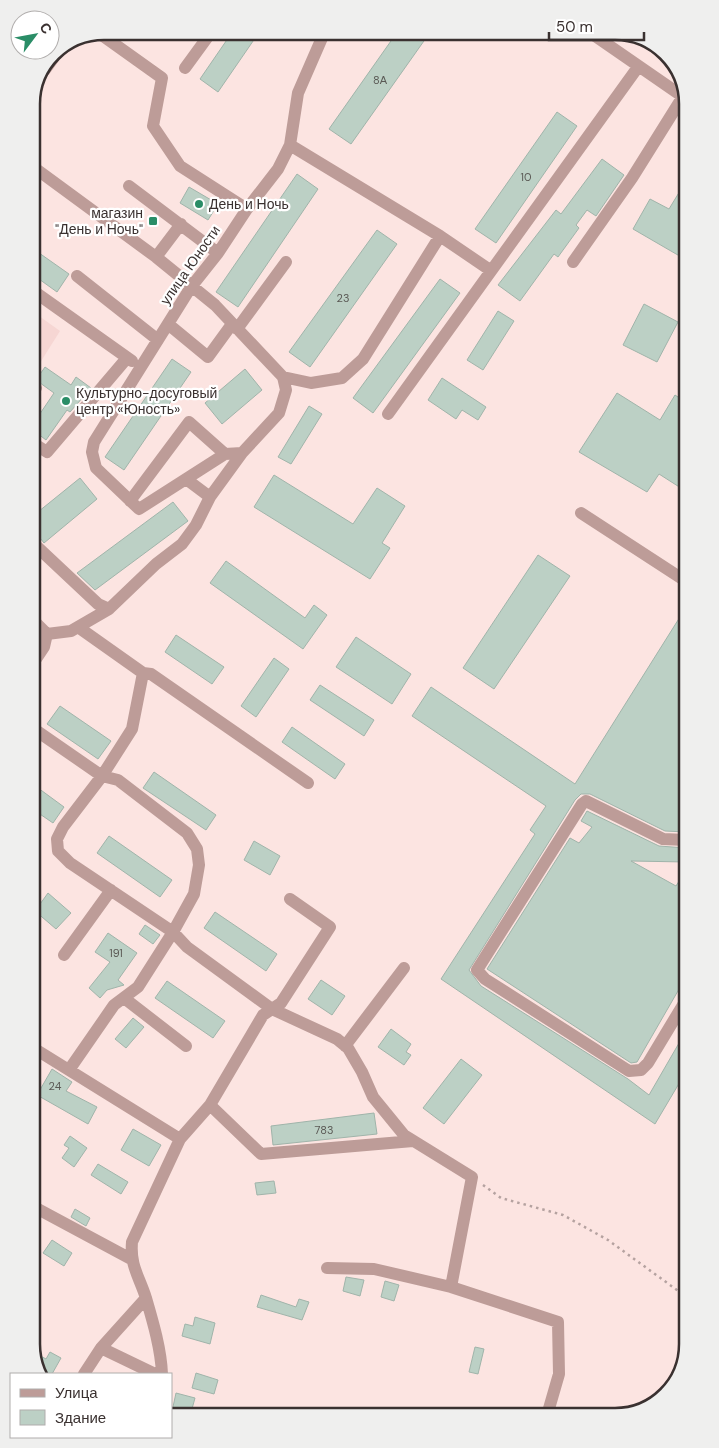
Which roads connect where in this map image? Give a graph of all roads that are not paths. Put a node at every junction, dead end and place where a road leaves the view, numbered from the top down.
1 (109, 40) edge
2 (205, 40) edge
3 (321, 40) edge
4 (601, 40) edge
5 (638, 66) junction
6 (185, 68) dead end
7 (678, 94) edge
8 (679, 102) edge
9 (290, 145) junction
10 (40, 172) edge
11 (129, 186) dead end
12 (247, 208) junction
13 (181, 224) junction
14 (440, 236) junction
15 (218, 253) junction
16 (156, 258) junction
17 (286, 262) dead end
18 (573, 262) dead end
19 (490, 270) junction
20 (77, 276) dead end
21 (191, 287) junction
22 (40, 296) edge
23 (168, 324) junction
24 (235, 326) junction
25 (158, 340) junction
26 (126, 358) junction
27 (140, 368) junction
28 (283, 377) junction
29 (388, 414) dead end
30 (40, 448) edge
31 (242, 453) junction
32 (225, 454) junction
33 (186, 479) junction
34 (210, 497) junction
35 (130, 501) junction
36 (581, 513) dead end
37 (40, 550) edge
38 (679, 577) edge
39 (109, 609) junction
40 (40, 627) edge
41 (78, 627) junction
42 (47, 634) junction
43 (40, 653) edge
44 (143, 673) junction
45 (40, 733) edge
46 (102, 776) junction
47 (308, 783) dead end
48 (679, 840) edge
49 (111, 890) junction
50 (290, 899) dead end
51 (173, 932) junction
52 (64, 955) dead end
53 (404, 968) dead end
54 (124, 998) junction
55 (272, 1009) junction
56 (679, 1012) edge
57 (186, 1046) dead end
58 (345, 1046) junction
59 (40, 1052) edge
60 (69, 1070) junction
61 (210, 1106) junction
62 (180, 1139) junction
63 (414, 1141) junction
64 (40, 1210) edge
65 (131, 1259) junction
66 (328, 1268) dead end
67 (451, 1287) junction
68 (146, 1298) junction
69 (101, 1348) junction
70 (85, 1373) edge
71 (154, 1373) edge
72 (162, 1373) edge
73 (549, 1408) edge

1 - 12 street
2 - 6 street
3 - 9 street, улица Юности
4 - 5 street
5 - 7 street
5 - 19 street
8 - 18 street
9 - 12 street, улица Юности
9 - 14 street
10 - 16 street
11 - 13 street
12 - 15 street, улица Юности
13 - 15 street
13 - 16 street
14 - 19 street
14 - 28 street
15 - 21 street, улица Юности
16 - 21 street
17 - 24 street
19 - 29 street
20 - 25 street
21 - 23 street, улица Юности
21 - 24 street
22 - 26 street
23 - 24 street
23 - 25 street, улица Юности
24 - 28 street
25 - 27 street, улица Юности
26 - 27 street
26 - 30 street
27 - 35 street, улица Юности
28 - 31 street
31 - 32 street
31 - 34 street
32 - 33 street
32 - 35 street
33 - 34 street
33 - 35 street
34 - 39 street
36 - 38 street
37 - 39 street
39 - 41 street
40 - 42 street
41 - 42 street
41 - 44 street
42 - 43 street
44 - 46 street
44 - 47 street
45 - 46 street
46 - 49 street
46 - 51 street
48 - 56 street
49 - 51 street
49 - 52 street
50 - 55 street
51 - 54 street
51 - 55 street
53 - 58 street
54 - 57 street
54 - 60 street
55 - 58 street
55 - 61 street
58 - 63 street
59 - 60 street
60 - 62 street
61 - 62 street
61 - 63 street
62 - 65 street
63 - 67 street
64 - 65 street
65 - 68 street
66 - 67 street
67 - 73 street
68 - 69 street
68 - 72 street
69 - 70 street
69 - 71 street

